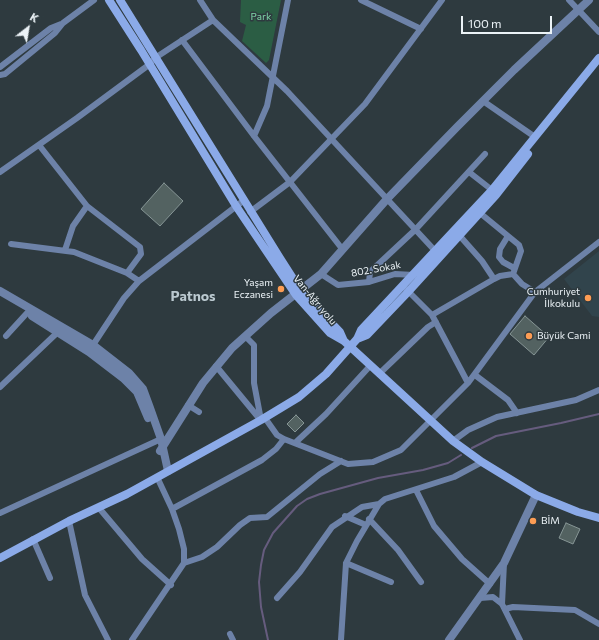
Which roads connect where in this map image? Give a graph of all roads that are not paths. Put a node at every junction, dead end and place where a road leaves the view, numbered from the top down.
1 (94, 0) edge
2 (109, 0) edge
3 (120, 0) edge
4 (288, 0) edge
5 (361, 0) edge
6 (442, 0) edge
7 (569, 0) edge
8 (589, 0) edge
9 (202, 1) edge
10 (579, 11) junction
11 (213, 20) junction
12 (63, 23) junction
13 (421, 29) junction
14 (599, 32) edge
15 (182, 40) junction
16 (599, 58) edge
17 (153, 61) junction
18 (599, 65) edge
19 (0, 67) edge
20 (0, 75) edge
21 (272, 77) junction
22 (483, 101) junction
23 (254, 136) junction
24 (535, 137) junction
25 (331, 138) junction
26 (39, 145) junction
27 (485, 154) dead end
28 (0, 172) edge
29 (469, 172) junction
30 (290, 182) junction
31 (492, 190) junction
32 (387, 199) junction
33 (243, 201) junction
34 (87, 206) junction
35 (236, 206) junction
36 (250, 212) junction
37 (480, 213) junction
38 (416, 229) junction
39 (459, 235) junction
40 (508, 236) junction
41 (599, 242) edge
42 (11, 244) dead end
43 (65, 250) junction
44 (343, 250) junction
45 (438, 254) junction
46 (514, 271) junction
47 (127, 273) junction
48 (321, 274) junction
49 (414, 275) junction
50 (494, 279) junction
51 (139, 281) junction
52 (369, 282) junction
53 (406, 289) junction
54 (0, 291) edge
55 (535, 292) junction
56 (299, 293) junction
57 (0, 297) edge
58 (27, 313) junction
59 (432, 315) junction
60 (436, 322) junction
61 (60, 330) junction
62 (6, 336) dead end
63 (245, 336) junction
64 (347, 344) junction
65 (91, 348) junction
66 (216, 366) junction
67 (370, 366) junction
68 (380, 374) junction
69 (475, 375) junction
70 (468, 383) junction
71 (0, 387) edge
72 (599, 390) edge
73 (188, 405) junction
74 (199, 412) dead end
75 (516, 412) junction
76 (263, 419) junction
77 (431, 421) junction
78 (284, 438) junction
79 (454, 441) junction
80 (295, 443) junction
81 (160, 444) junction
82 (341, 461) junction
83 (482, 462) junction
84 (168, 471) junction
85 (157, 477) junction
86 (416, 490) junction
87 (536, 495) junction
88 (379, 504) junction
89 (99, 508) junction
90 (172, 509) junction
91 (0, 512) edge
92 (345, 516) junction
93 (599, 518) edge
94 (69, 521) junction
95 (368, 522) junction
96 (34, 540) junction
97 (0, 558) edge
98 (184, 563) junction
99 (346, 563) junction
100 (504, 563) junction
101 (50, 578) dead end
102 (391, 582) dead end
103 (421, 582) dead end
104 (490, 584) junction
105 (171, 585) junction
106 (277, 598) dead end
107 (480, 598) junction
108 (503, 606) junction
109 (599, 624) edge
110 (230, 634) dead end
111 (108, 640) edge
112 (132, 640) edge
113 (233, 640) edge
114 (341, 640) edge
115 (449, 640) edge
116 (520, 640) edge

1 - 12 street
2 - 17 main road, Van-Ağrı yolu
3 - 17 main road
4 - 21 street
5 - 13 street
6 - 13 street
7 - 10 street
8 - 10 street
9 - 11 street
10 - 14 street
10 - 22 street
11 - 15 street
11 - 21 street
12 - 19 street
12 - 20 street
13 - 25 street
15 - 17 street
15 - 23 street
16 - 24 main road
17 - 26 street
17 - 33 main road
17 - 35 main road, Van-Ağrı yolu
18 - 37 main road
21 - 23 street
21 - 25 street
22 - 24 street
22 - 32 street
23 - 30 street
24 - 31 main road
25 - 30 street
25 - 32 street
26 - 28 street
26 - 34 street
27 - 29 street
29 - 31 street
29 - 38 street
30 - 36 street
30 - 44 street
31 - 45 main road
32 - 38 street
32 - 44 street
33 - 35 street
33 - 36 main road
34 - 43 street
34 - 47 street
35 - 51 street
35 - 56 main road, Van-Ağrı yolu
36 - 56 main road
37 - 39 main road
37 - 40 street
38 - 45 street
38 - 52 street
39 - 45 main road
39 - 50 street
40 - 46 street
40 - 46 street
41 - 55 street
42 - 43 street
43 - 47 street
44 - 48 street
45 - 49 main road
45 - 53 main road
46 - 50 street
46 - 55 street
47 - 51 street
48 - 52 street, 802. Sokak
48 - 56 street
49 - 52 street, 802. Sokak
49 - 53 main road
50 - 59 street
51 - 65 street
53 - 59 street
53 - 64 main road
54 - 61 street
55 - 69 street
56 - 63 street
56 - 64 main road, Van-Ağrı yolu
57 - 58 street
58 - 61 street
58 - 62 street
59 - 60 street
60 - 68 street
60 - 70 street
61 - 65 street
61 - 71 street
63 - 66 street
63 - 76 street
64 - 67 main road, Van-Ağrı yolu
64 - 76 main road
65 - 81 street
66 - 73 street
66 - 76 street
67 - 68 main road, Van-Ağrı yolu
67 - 80 street
68 - 77 main road, Van-Ağrı yolu
69 - 70 street
69 - 75 street
70 - 77 street
72 - 75 street
73 - 74 street
73 - 81 street
75 - 79 street
76 - 78 street
76 - 84 main road
77 - 79 main road, Van-Ağrı yolu
77 - 82 street
78 - 80 street
78 - 90 street
79 - 83 main road, Van-Ağrı yolu
80 - 82 street
81 - 84 street
81 - 91 street
82 - 98 street
83 - 86 street
83 - 87 main road, Van-Ağrı yolu
84 - 85 main road
85 - 89 main road
85 - 90 street
86 - 88 street
86 - 104 street
87 - 93 main road, Van-Ağrı yolu
87 - 100 street
88 - 92 street
88 - 95 street
89 - 94 main road
89 - 105 street
90 - 98 street
92 - 95 street
92 - 106 street
94 - 96 main road
94 - 111 street
95 - 99 street
95 - 103 street
96 - 97 main road
96 - 101 street
98 - 105 street
99 - 102 street
99 - 114 street
100 - 104 street
100 - 108 street
104 - 107 street
105 - 112 street
107 - 108 street
107 - 115 street
108 - 109 street
108 - 116 street
110 - 113 street

